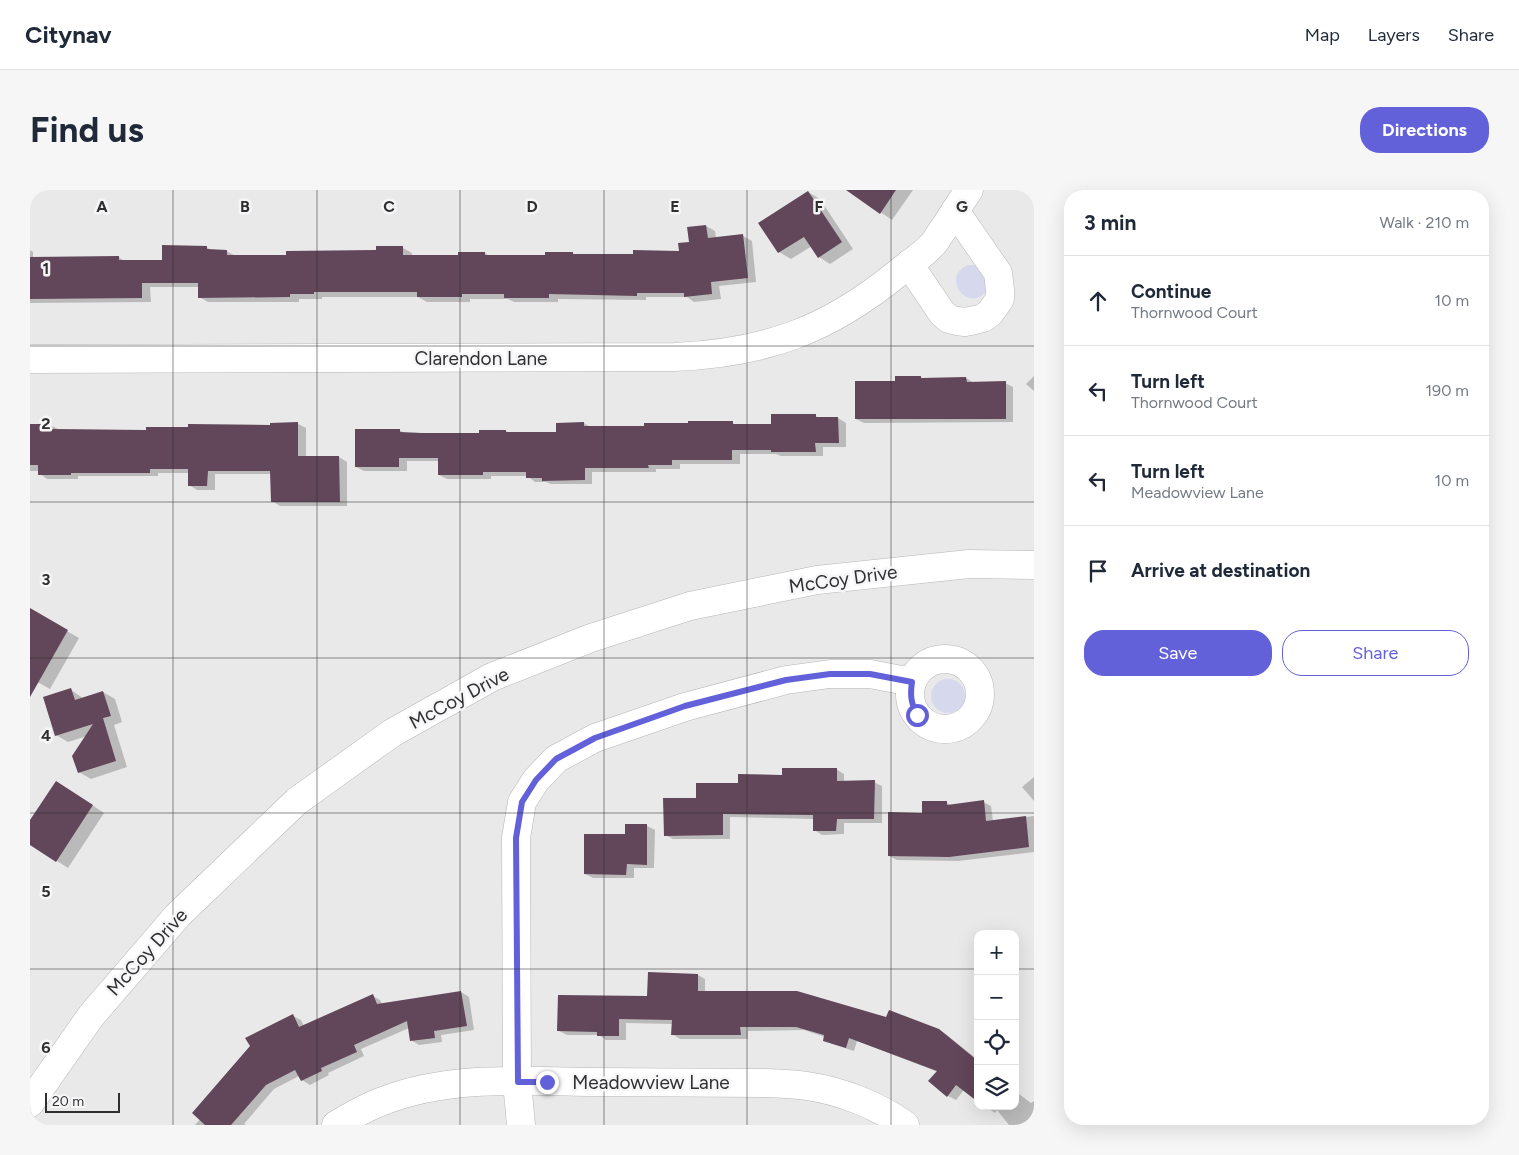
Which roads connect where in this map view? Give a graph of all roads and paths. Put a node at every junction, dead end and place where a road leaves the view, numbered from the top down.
1 (962, 200) edge
2 (909, 264) junction
3 (30, 359) edge
4 (1034, 565) edge
5 (912, 682) dead end
6 (518, 1082) junction
7 (30, 1103) edge
8 (336, 1125) edge
9 (521, 1125) edge
10 (905, 1125) edge

1 - 2 street, Clarendon Lane
1 - 2 street, Clarendon Lane
2 - 3 street, Clarendon Lane
4 - 7 street, McCoy Drive
5 - 6 street
6 - 8 street, Meadowview Lane
6 - 9 street
6 - 10 street, Meadowview Lane

